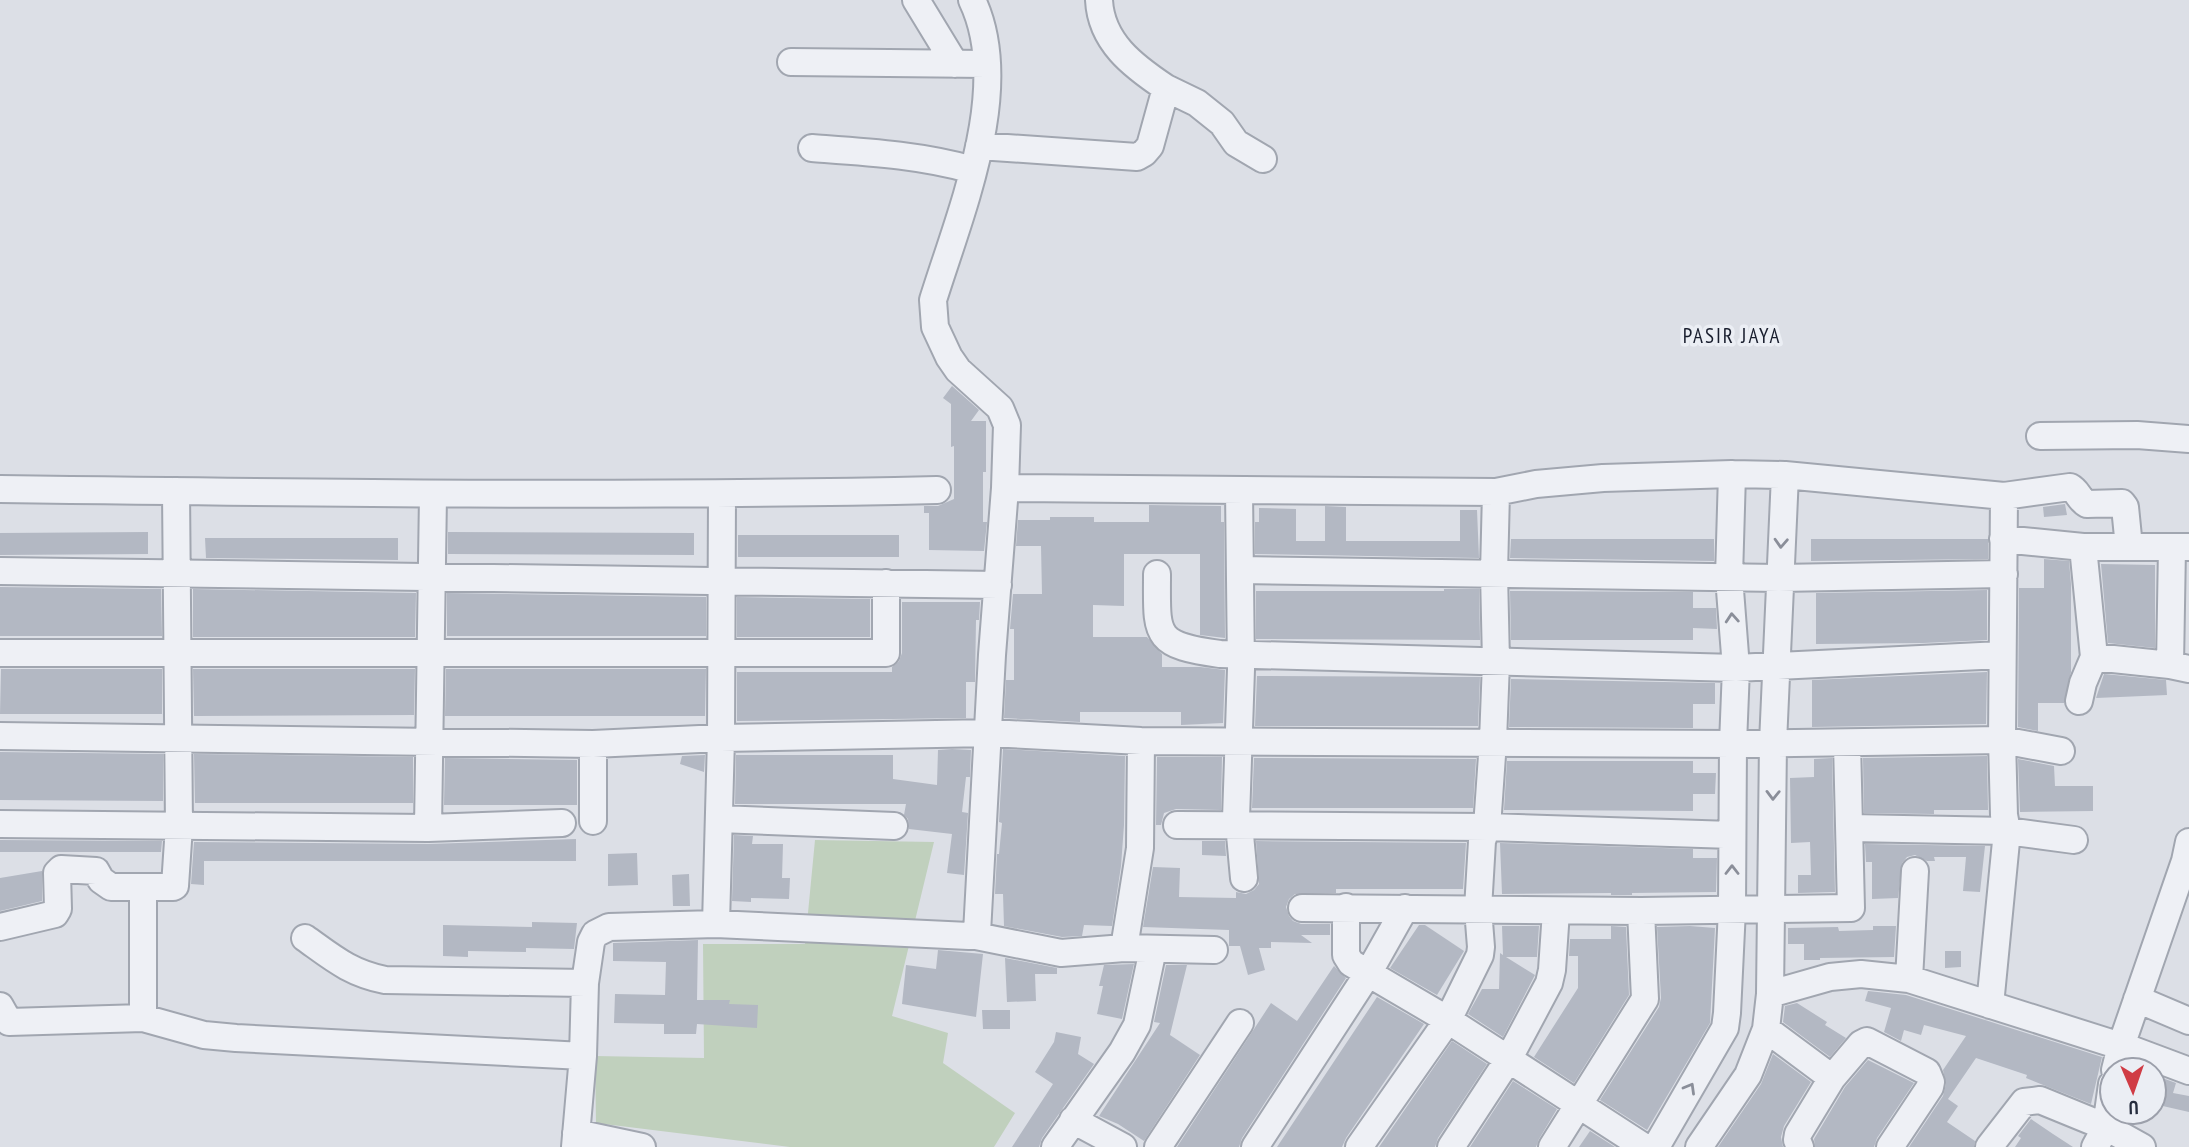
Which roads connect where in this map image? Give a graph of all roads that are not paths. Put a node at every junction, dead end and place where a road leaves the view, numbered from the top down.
1 (916, 0) edge
2 (972, 0) edge
3 (1099, 0) edge
4 (791, 62) dead end
5 (955, 64) junction
6 (986, 64) junction
7 (1166, 88) junction
8 (812, 148) dead end
9 (976, 158) junction
10 (1263, 159) dead end
11 (2040, 436) dead end
12 (2189, 439) edge
13 (1732, 474) junction
14 (1785, 475) junction
15 (1005, 488) junction
16 (0, 489) edge
17 (937, 490) dead end
18 (1239, 490) junction
19 (176, 491) junction
20 (1496, 492) junction
21 (433, 495) junction
22 (722, 495) junction
23 (2004, 496) junction
24 (2003, 539) junction
25 (2083, 547) junction
26 (2129, 547) junction
27 (2180, 547) edge
28 (1240, 570) junction
29 (0, 571) edge
30 (177, 572) junction
31 (1494, 573) junction
32 (1157, 574) dead end
33 (2004, 574) junction
34 (430, 577) junction
35 (1729, 577) junction
36 (1779, 578) junction
37 (723, 581) junction
38 (886, 583) junction
39 (998, 585) junction
40 (0, 653) edge
41 (176, 654) junction
42 (432, 654) junction
43 (720, 654) junction
44 (2001, 654) junction
45 (1240, 655) junction
46 (2094, 657) junction
47 (1496, 662) junction
48 (1776, 665) junction
49 (1735, 667) junction
50 (2179, 667) edge
51 (2079, 701) dead end
52 (990, 733) junction
53 (0, 737) edge
54 (721, 738) junction
55 (179, 739) junction
56 (1237, 740) junction
57 (2002, 740) junction
58 (1141, 741) junction
59 (1493, 741) junction
60 (430, 743) junction
61 (1773, 743) junction
62 (1847, 743) junction
63 (593, 744) junction
64 (1733, 744) junction
65 (2061, 751) dead end
66 (719, 819) junction
67 (593, 821) dead end
68 (562, 823) dead end
69 (0, 824) edge
70 (1239, 824) junction
71 (894, 825) dead end
72 (1177, 825) dead end
73 (179, 826) junction
74 (1487, 827) junction
75 (428, 828) junction
76 (1851, 828) junction
77 (2007, 831) junction
78 (1732, 835) junction
79 (2074, 840) dead end
80 (2189, 842) edge
81 (1915, 871) dead end
82 (1244, 878) dead end
83 (143, 887) junction
84 (1346, 907) junction
85 (1302, 908) dead end
86 (1405, 908) junction
87 (1772, 908) junction
88 (1478, 909) junction
89 (1732, 909) junction
90 (1556, 911) junction
91 (1641, 911) junction
92 (716, 924) junction
93 (0, 928) edge
94 (976, 936) junction
95 (305, 938) dead end
96 (1124, 948) junction
97 (1153, 949) junction
98 (1214, 950) dead end
99 (1369, 972) junction
100 (1909, 979) junction
101 (585, 983) junction
102 (1770, 994) junction
103 (2137, 999) junction
104 (1990, 1005) junction
105 (143, 1018) junction
106 (1448, 1020) junction
107 (2189, 1021) edge
108 (3, 1022) edge
109 (1240, 1023) dead end
110 (1766, 1029) junction
111 (1712, 1053) junction
112 (583, 1056) junction
113 (2113, 1056) edge
114 (2119, 1056) edge
115 (1508, 1060) junction
116 (2168, 1067) edge
117 (2189, 1071) edge
118 (1747, 1075) junction
119 (1832, 1078) junction
120 (1579, 1106) junction
121 (1073, 1120) junction
122 (2101, 1137) edge
123 (575, 1140) edge
124 (642, 1147) edge
125 (1055, 1147) edge
126 (1123, 1147) edge
127 (1158, 1147) edge
128 (1255, 1147) edge
129 (1359, 1147) edge
130 (1451, 1147) edge
131 (1552, 1147) edge
132 (1644, 1147) edge
133 (1656, 1147) edge
134 (1699, 1147) edge
135 (1800, 1147) edge
136 (1890, 1147) edge
137 (1989, 1147) edge
138 (2142, 1147) edge

1 - 5 street
2 - 6 street
3 - 7 street
4 - 5 street
5 - 6 street
6 - 9 street
7 - 9 street
7 - 10 street
8 - 9 street
9 - 15 street
11 - 12 street
13 - 14 street
13 - 20 street
13 - 35 street
14 - 23 street
14 -> 36 street
15 - 18 street
15 - 39 street
16 - 19 street
17 - 22 street
18 - 20 street
18 - 28 street
19 - 21 street
19 - 30 street
20 - 31 street
21 - 22 street
21 - 34 street
22 - 37 street
23 - 24 street
23 - 26 street
24 - 25 street
24 - 33 street
25 - 26 street
25 - 46 street
26 - 27 street
27 - 50 street
28 - 31 street
28 - 45 street
29 - 30 street
30 - 34 street
30 - 41 street
31 - 35 street
31 - 47 street
32 - 45 street
33 - 36 street
33 - 44 street
34 - 37 street
34 - 42 street
35 - 36 street
49 -> 35 street
36 - 48 street
37 - 38 street
37 - 43 street
38 - 39 street
38 - 43 street
39 - 52 street
40 - 41 street
41 - 42 street
41 - 55 street
42 - 43 street
42 - 60 street
43 - 54 street
44 - 48 street
44 - 57 street
45 - 47 street
45 - 56 street
46 - 50 street
46 - 51 street
47 - 49 street
47 - 59 street
48 - 49 street
48 - 61 street
49 - 64 street
52 - 54 street
52 - 58 street
52 - 94 street
53 - 55 street
54 - 63 street
54 - 66 street
55 - 60 street
55 - 73 street
56 - 58 street
56 - 59 street
56 - 70 street
57 - 62 street
57 - 65 street
57 - 77 street
58 - 96 street
59 - 64 street
59 - 74 street
60 - 63 street
60 - 75 street
61 - 62 street
61 - 64 street
61 -> 87 street
62 - 76 street
63 - 67 street
64 - 78 street
66 - 71 street
66 - 92 street
68 - 75 street
69 - 73 street
70 - 72 street
70 - 74 street
70 - 82 street
73 - 75 street
73 - 83 street
74 - 78 street
74 - 88 street
76 - 77 street
76 - 87 street
77 - 79 street
77 - 104 street
89 -> 78 street
80 - 103 street
81 - 100 street
83 - 93 street
83 - 105 street
84 - 85 street
84 - 86 street
84 - 99 street
86 - 88 street
86 - 99 street
87 - 89 street
87 - 102 street
88 - 90 street
88 - 106 street
89 - 91 street
89 - 111 street
90 - 91 street
90 - 115 street
91 - 120 street
92 - 94 street
92 - 101 street
94 - 96 street
95 - 101 street
96 - 97 street
97 - 98 street
97 - 121 street
99 - 106 street
99 - 128 street
100 - 102 street
100 - 104 street
101 - 112 street
102 - 110 street
103 - 107 street
103 - 114 street
104 - 113 street
105 - 108 street
105 - 112 street
106 - 115 street
106 - 129 street
109 - 127 street
110 - 118 street
110 - 119 street
111 - 118 street
133 -> 111 street
112 - 123 street
115 - 120 street
115 - 130 street
116 - 117 street
118 - 134 street
119 - 135 street
119 - 136 street
120 - 131 street
120 - 132 street
121 - 125 street
121 - 126 street
122 - 137 street
122 - 138 street
123 - 124 street

